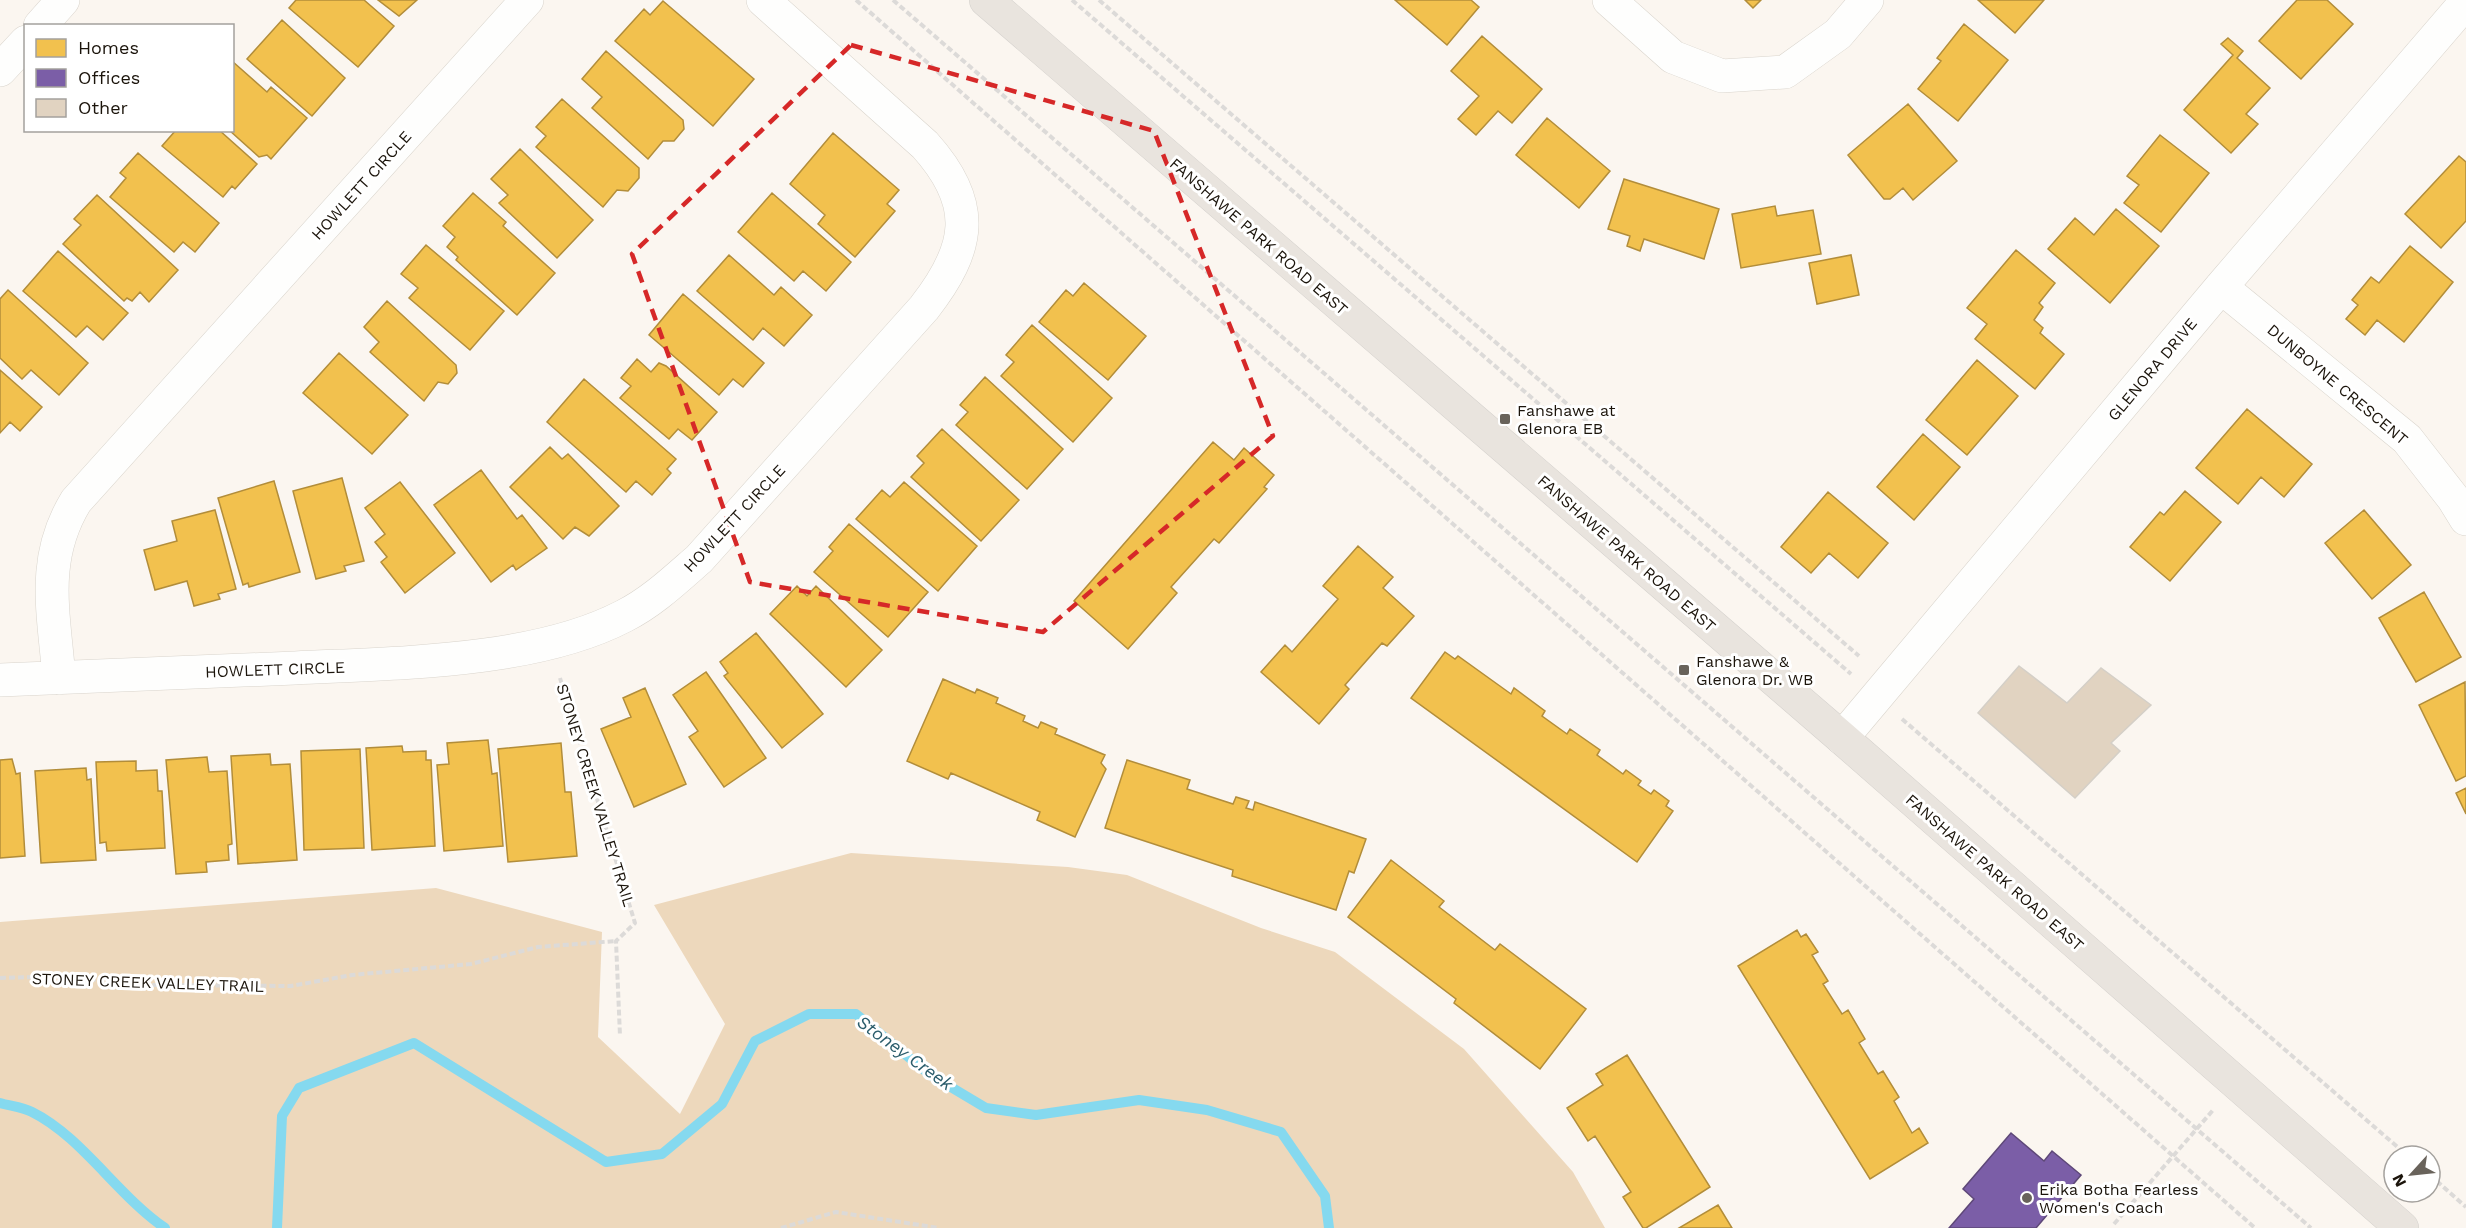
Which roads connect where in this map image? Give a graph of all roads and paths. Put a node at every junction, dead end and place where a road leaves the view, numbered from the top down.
1 (63, 0) edge
2 (527, 0) edge
3 (763, 0) edge
4 (856, 0) edge
5 (893, 0) edge
6 (986, 0) edge
7 (1072, 0) edge
8 (1099, 0) edge
9 (1609, 0) edge
10 (1867, 0) edge
11 (2466, 2) edge
12 (42, 24) edge
13 (24, 44) edge
14 (0, 70) edge
15 (2222, 286) junction
16 (2466, 519) edge
17 (549, 641) junction
18 (1859, 656) dead end
19 (59, 678) junction
20 (0, 681) edge
21 (1876, 696) junction
22 (1842, 738) junction
23 (616, 941) junction
24 (0, 978) edge
25 (620, 1036) dead end
26 (2236, 1083) junction
27 (2197, 1129) junction
28 (2394, 1144) edge
29 (2173, 1156) junction
30 (2442, 1186) edge
31 (2466, 1207) edge
32 (2114, 1224) dead end
33 (781, 1228) edge
34 (939, 1228) edge
35 (2255, 1228) edge
36 (2311, 1228) edge
37 (2402, 1228) edge

1 - 12 street
2 - 19 street, HOWLETT CIRCLE
3 - 17 street, HOWLETT CIRCLE
4 - 29 path
5 - 27 path
6 - 22 main road, FANSHAWE PARK ROAD EAST
7 - 21 path
8 - 18 path
9 - 10 street
11 - 15 street, GLENORA DRIVE
13 - 14 street
15 - 16 street, DUNBOYNE CRESCENT
15 - 21 street, GLENORA DRIVE
17 - 19 street, HOWLETT CIRCLE
17 - 23 path, STONEY CREEK VALLEY TRAIL
19 - 20 street, HOWLETT CIRCLE
21 - 22 street, GLENORA DRIVE
21 - 28 path
22 - 26 main road, FANSHAWE PARK ROAD EAST
23 - 24 path, STONEY CREEK VALLEY TRAIL
23 - 25 path
26 - 27 path
26 - 37 main road, FANSHAWE PARK ROAD EAST
27 - 29 path
27 - 36 path
29 - 32 path
29 - 35 path
30 - 31 path
33 - 34 path

